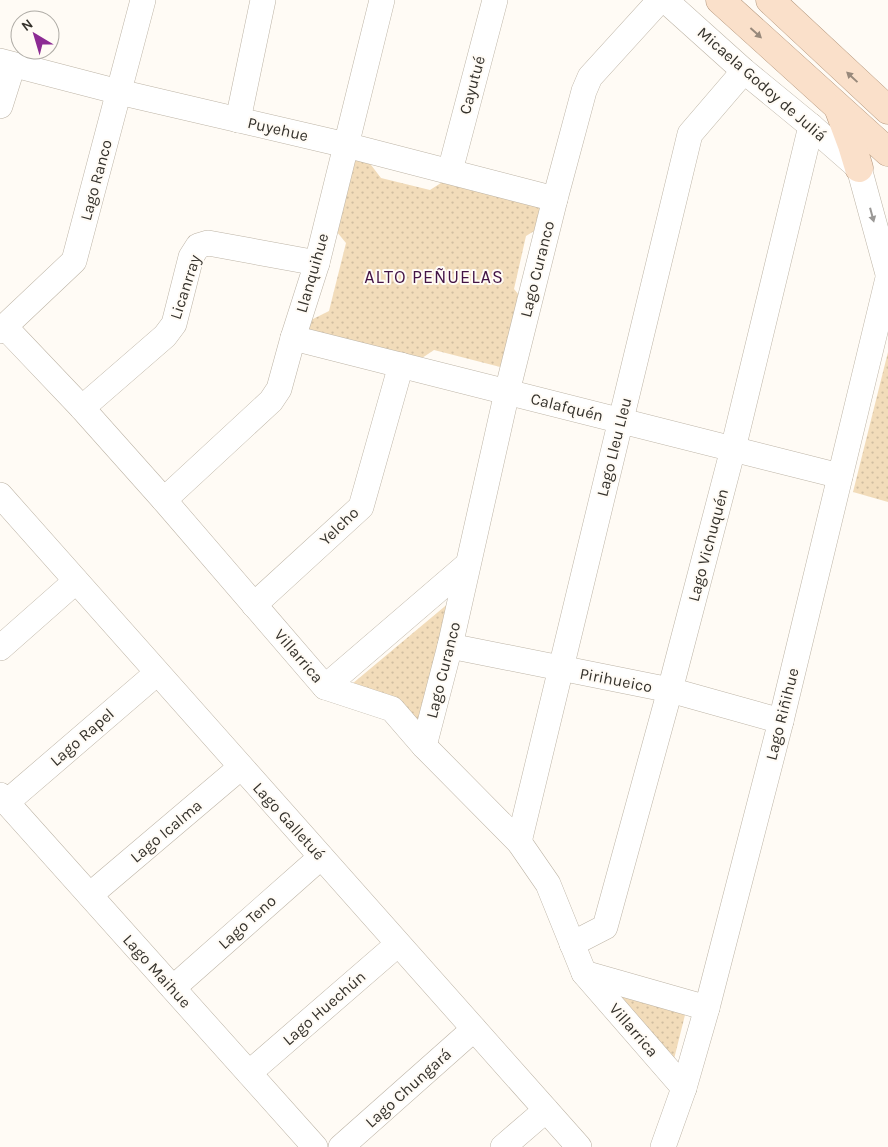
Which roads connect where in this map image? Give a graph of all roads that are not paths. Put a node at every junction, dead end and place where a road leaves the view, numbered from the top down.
1 (143, 0) edge
2 (263, 0) edge
3 (382, 0) edge
4 (496, 0) edge
5 (660, 0) edge
6 (665, 0) edge
7 (720, 0) edge
8 (770, 0) edge
9 (7, 63) edge
10 (744, 71) junction
11 (119, 92) junction
12 (0, 106) edge
13 (837, 106) junction
14 (888, 110) edge
15 (238, 120) junction
16 (811, 126) junction
17 (346, 145) junction
18 (888, 152) edge
19 (859, 168) junction
20 (450, 171) junction
21 (555, 199) junction
22 (317, 263) junction
23 (888, 274) edge
24 (888, 278) edge
25 (2, 329) edge
26 (293, 338) junction
27 (401, 365) junction
28 (506, 392) junction
29 (82, 408) junction
30 (620, 421) junction
31 (733, 449) junction
32 (840, 476) junction
33 (0, 495) edge
34 (164, 500) junction
35 (467, 565) junction
36 (76, 581) junction
37 (254, 605) junction
38 (450, 646) junction
39 (0, 648) edge
40 (560, 669) junction
41 (158, 673) junction
42 (326, 687) junction
43 (670, 690) junction
44 (781, 721) junction
45 (424, 746) junction
46 (241, 767) junction
47 (4, 798) edge
48 (519, 842) junction
49 (321, 857) junction
50 (90, 895) junction
51 (398, 944) junction
52 (572, 944) junction
53 (584, 973) junction
54 (173, 988) junction
55 (707, 1008) junction
56 (474, 1028) junction
57 (249, 1073) junction
58 (684, 1088) junction
59 (546, 1110) junction
60 (315, 1147) edge
61 (342, 1147) edge
62 (503, 1147) edge
63 (579, 1147) edge
64 (664, 1147) edge

1 - 11 street, Lago Ranco
2 - 15 street
3 - 17 street, Llanquihue
4 - 20 street, Cayutué
5 - 21 street, Lago Curanco
6 - 10 street, Micaela Godoy de Juliá
7 -> 13 main road
14 -> 8 main road
9 - 11 street, Puyehue
9 - 12 street
10 - 16 street, Micaela Godoy de Juliá
10 - 30 street, Lago Lleu Lleu
11 - 15 street, Puyehue
11 - 25 street, Lago Ranco
13 - 18 main road
13 - 19 main road
15 - 17 street, Puyehue
16 - 19 street, Micaela Godoy de Juliá
16 - 31 street, Lago Vichuquén
17 - 20 street, Puyehue
17 - 22 street, Llanquihue
19 -> 23 street
20 - 21 street, Puyehue
21 - 28 street, Lago Curanco
22 - 26 street, Llanquihue
22 - 29 street, Licanrray
24 - 32 street, Lago Riñihue
25 - 29 street, Villarrica
26 - 27 street, Calafquén
26 - 34 street, Llanquihue
27 - 28 street, Calafquén
27 - 37 street, Yelcho
28 - 30 street, Calafquén
28 - 35 street, Lago Curanco
29 - 34 street, Villarrica
30 - 31 street, Calafquén
30 - 40 street, Lago Lleu Lleu
31 - 32 street, Calafquén
31 - 43 street, Lago Vichuquén
32 - 44 street, Lago Riñihue
33 - 36 street, Lago Galletué
34 - 37 street, Villarrica
35 - 38 street, Lago Curanco
35 - 42 street
36 - 39 street
36 - 41 street, Lago Galletué
37 - 42 street, Villarrica
38 - 40 street, Pirihueico
38 - 45 street, Lago Curanco
40 - 43 street, Pirihueico
40 - 48 street, Lago Lleu Lleu
41 - 46 street, Lago Galletué
41 - 47 street, Lago Rapel
42 - 45 street, Villarrica
43 - 44 street, Pirihueico
43 - 52 street, Lago Vichuquén
44 - 55 street, Lago Riñihue
45 - 48 street, Villarrica
46 - 49 street, Lago Galletué
46 - 50 street, Lago Icalma
47 - 50 street, Lago Maihue
48 - 52 street, Villarrica
49 - 51 street, Lago Galletué
49 - 54 street, Lago Teno
50 - 54 street, Lago Maihue
51 - 56 street, Lago Galletué
51 - 57 street, Lago Huechún
52 - 53 street, Villarrica
53 - 55 street, Villarrica
53 - 58 street, Villarrica
54 - 57 street, Lago Maihue
55 - 58 street, Lago Riñihue
56 - 59 street, Lago Galletué
56 - 61 street, Lago Chungará
57 - 60 street, Lago Maihue
58 - 64 street, Lago Riñihue
59 - 62 street
59 - 63 street, Lago Galletué

